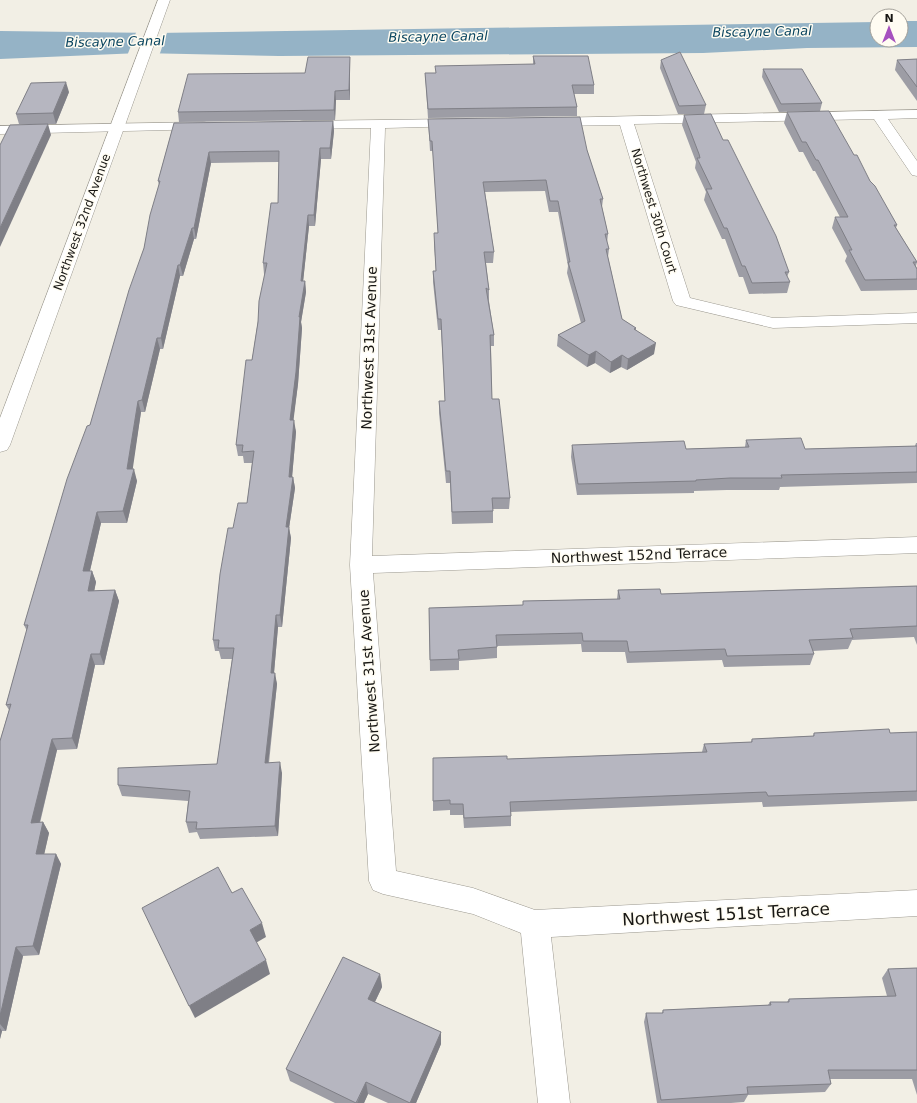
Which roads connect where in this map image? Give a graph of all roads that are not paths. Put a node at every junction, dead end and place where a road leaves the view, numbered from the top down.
1 (164, 0) edge
2 (917, 114) edge
3 (878, 115) junction
4 (626, 121) junction
5 (540, 122) edge
6 (471, 123) edge
7 (378, 124) junction
8 (291, 125) edge
9 (220, 126) edge
10 (117, 127) junction
11 (0, 130) edge
12 (917, 172) edge
13 (917, 318) edge
14 (0, 445) edge
15 (917, 545) edge
16 (361, 565) junction
17 (917, 903) edge
18 (535, 924) junction
19 (554, 1103) edge

1 - 10 street, Northwest 32nd Avenue
2 - 3 street
3 - 4 street
3 - 12 street
4 - 5 street
4 - 13 street, Northwest 30th Court
6 - 7 street
7 - 8 street
7 - 16 street, Northwest 31st Avenue
9 - 10 street
10 - 11 street
10 - 14 street, Northwest 32nd Avenue
15 - 16 street, Northwest 152nd Terrace
16 - 18 street, Northwest 31st Avenue
17 - 18 street, Northwest 151st Terrace
18 - 19 street

